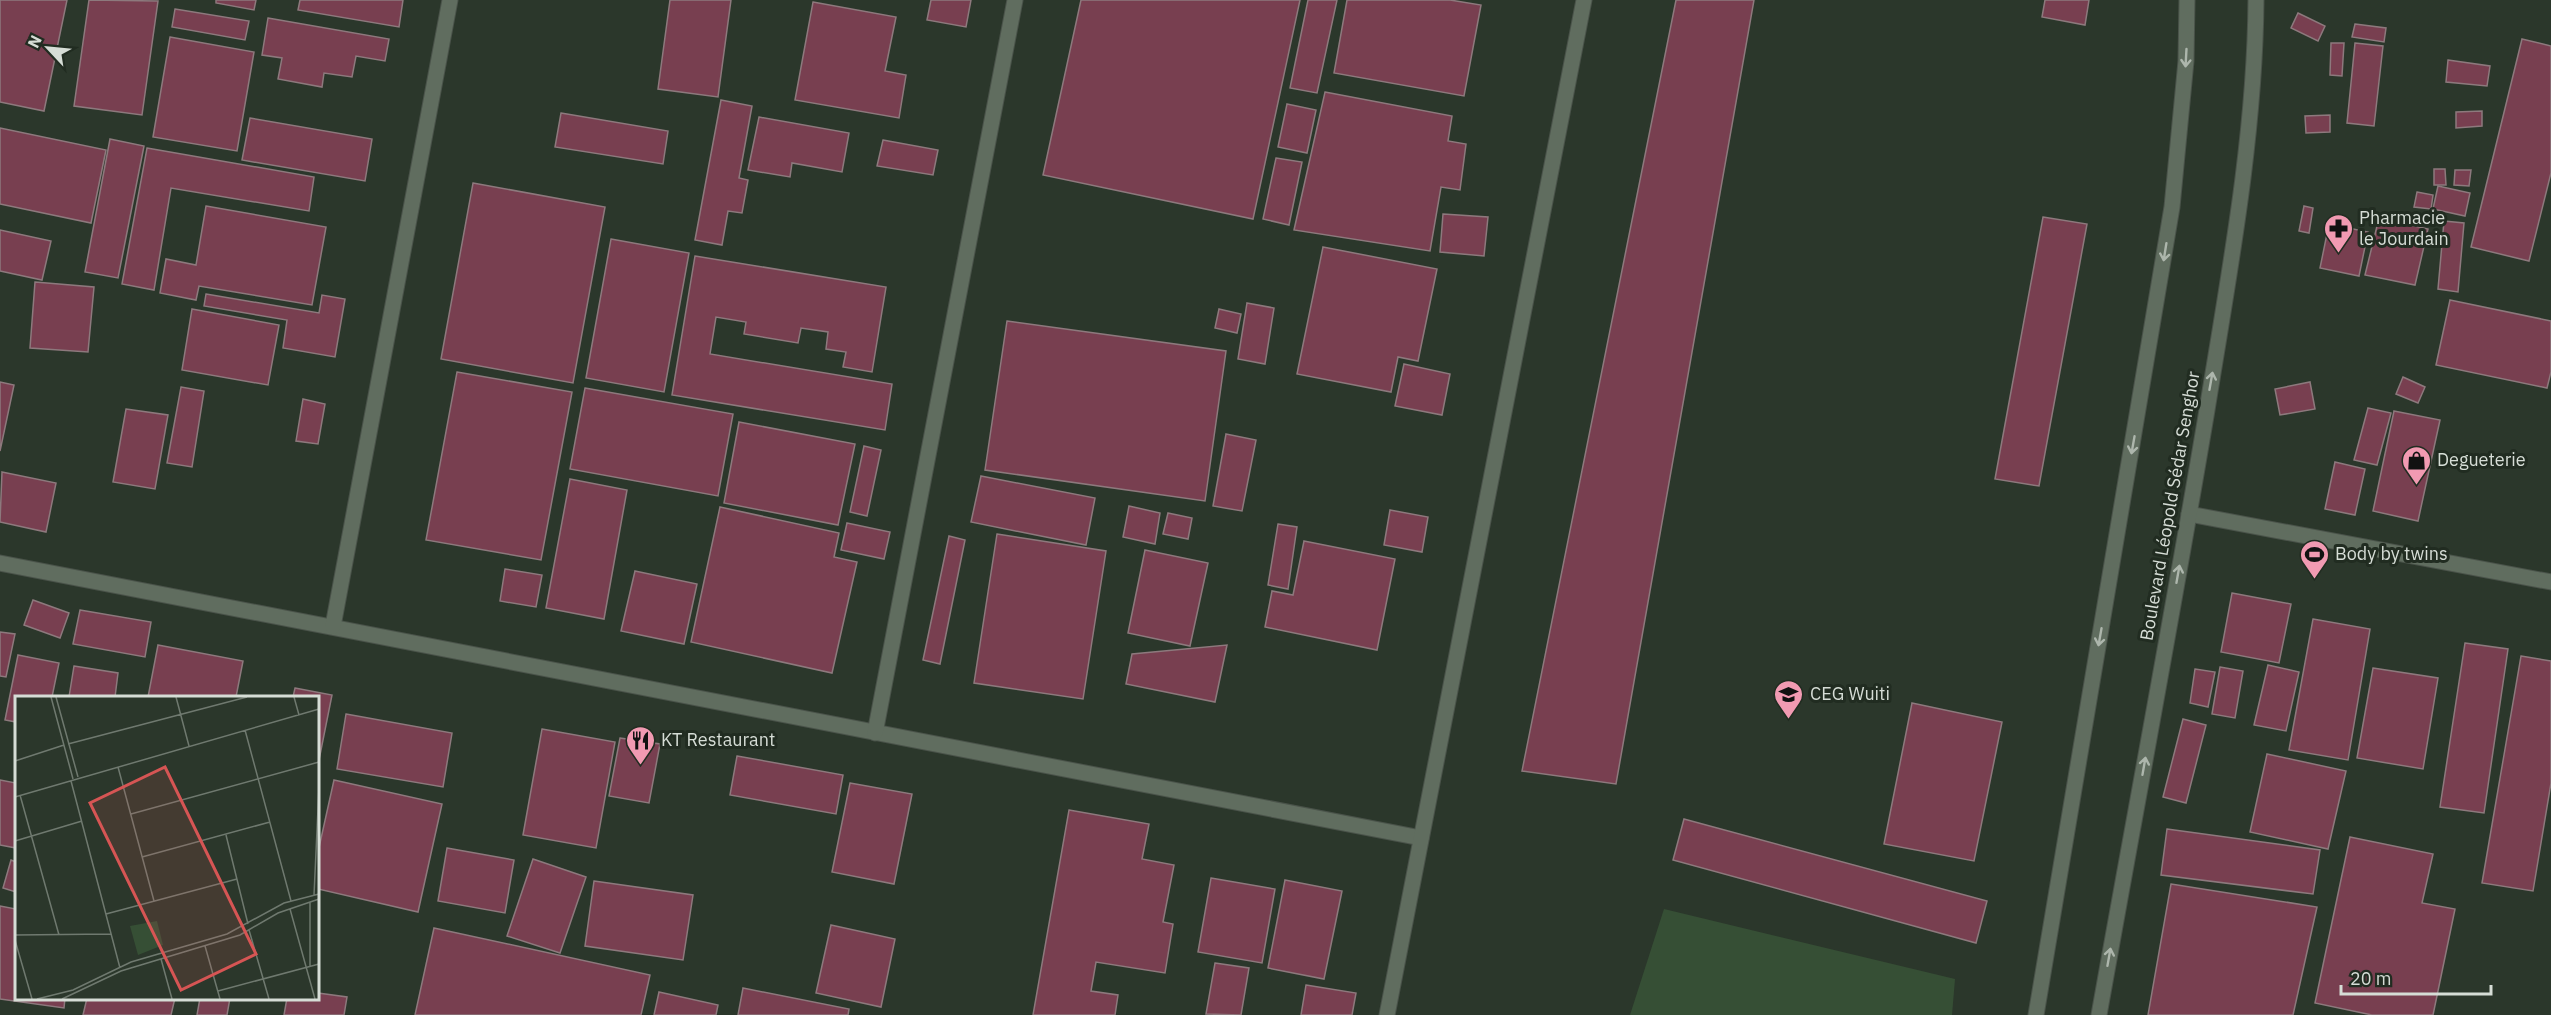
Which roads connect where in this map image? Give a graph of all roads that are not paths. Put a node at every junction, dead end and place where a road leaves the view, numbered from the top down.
1 (450, 0) edge
2 (1015, 0) edge
3 (1584, 0) edge
4 (2187, 0) edge
5 (2256, 0) edge
6 (2189, 514) junction
7 (0, 563) edge
8 (2551, 582) edge
9 (333, 626) junction
10 (875, 734) junction
11 (1421, 838) junction
12 (1386, 1015) edge
13 (2036, 1015) edge
14 (2099, 1015) edge

1 - 9 street
2 - 10 street
3 - 11 street
4 -> 13 street
6 -> 5 street, Boulevard Léopold Sédar Senghor
6 - 8 street
14 -> 6 street, Boulevard Léopold Sédar Senghor
7 - 9 street
9 - 10 street
10 - 11 street
11 - 12 street

